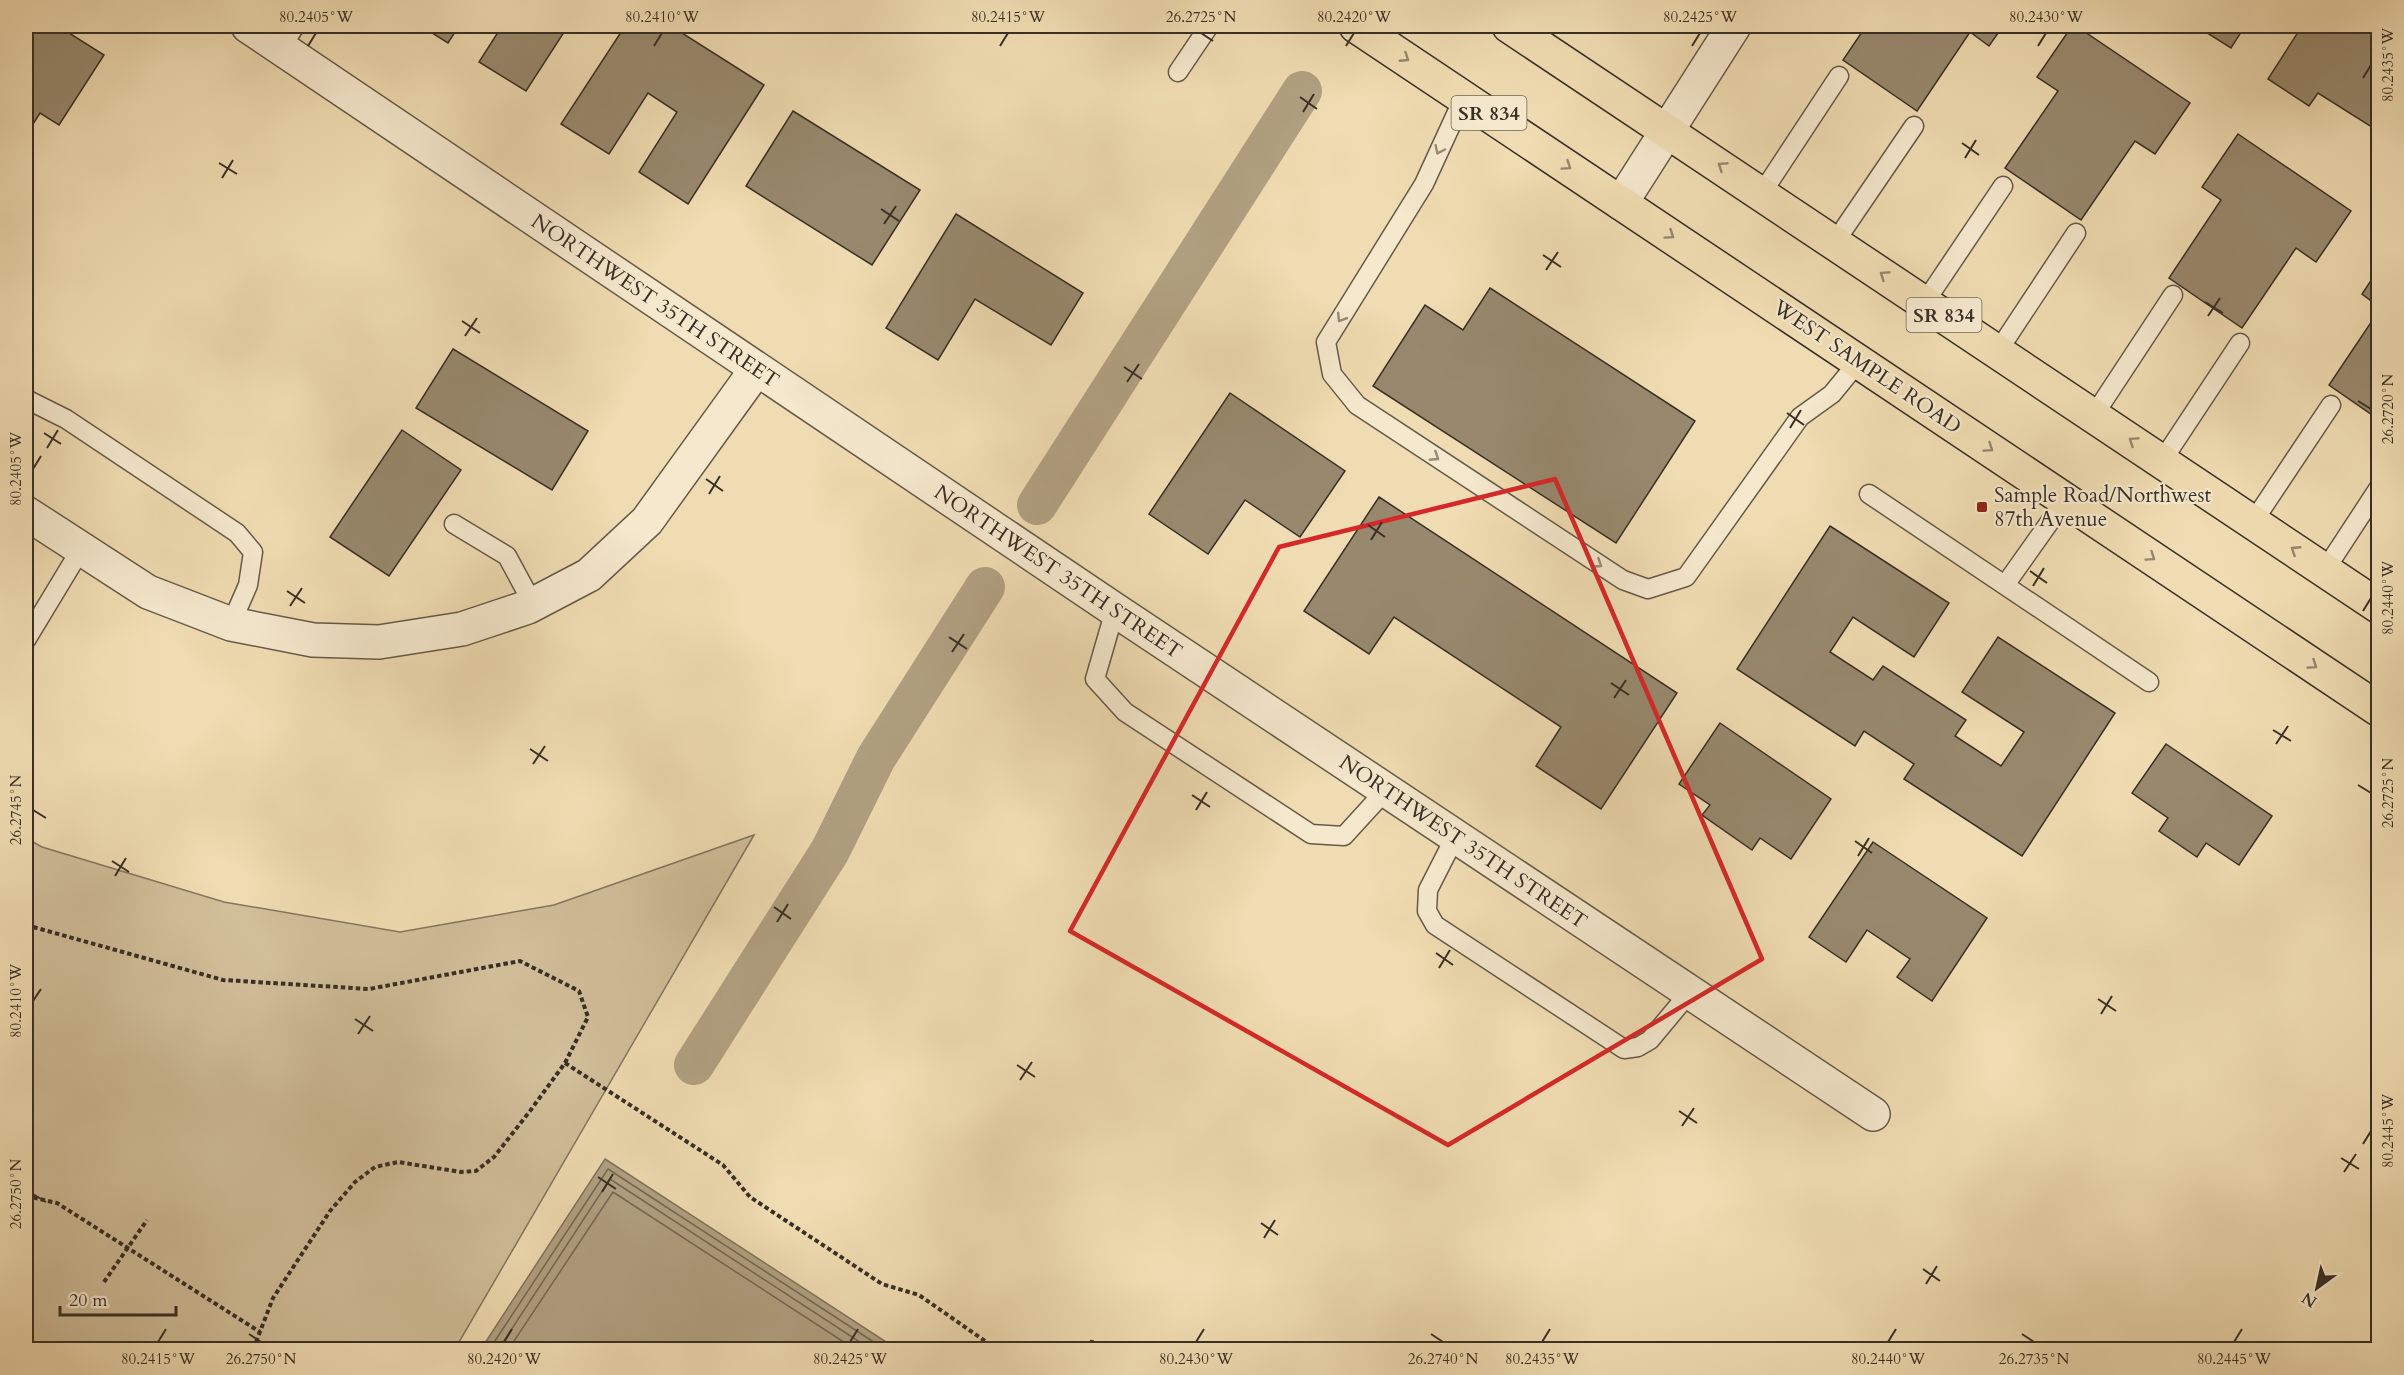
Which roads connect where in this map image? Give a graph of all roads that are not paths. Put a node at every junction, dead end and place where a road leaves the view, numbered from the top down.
1 (248, 26) edge
2 (1209, 26) edge
3 (1356, 26) edge
4 (1509, 26) edge
5 (1734, 26) edge
6 (288, 37) edge
7 (1178, 72) dead end
8 (1839, 76) dead end
9 (1464, 97) junction
10 (1914, 126) dead end
11 (1668, 130) junction
12 (2003, 186) dead end
13 (1761, 193) junction
14 (1621, 203) junction
15 (2076, 233) dead end
16 (1835, 242) junction
17 (2173, 295) dead end
18 (1925, 302) junction
19 (2240, 344) dead end
20 (1998, 351) junction
21 (1858, 361) junction
22 (756, 370) junction
23 (26, 399) edge
24 (2331, 405) dead end
25 (2094, 415) junction
26 (2162, 461) junction
27 (2379, 489) edge
28 (1869, 494) dead end
29 (2066, 500) junction
30 (26, 513) edge
31 (2253, 522) junction
32 (454, 524) dead end
33 (81, 549) junction
34 (2325, 570) junction
35 (2005, 585) junction
36 (534, 604) junction
37 (2379, 606) edge
38 (1115, 610) junction
39 (231, 624) junction
40 (26, 640) edge
41 (2149, 682) dead end
42 (2379, 709) edge
43 (1386, 790) junction
44 (1455, 837) junction
45 (1690, 992) junction
46 (1873, 1114) dead end

1 - 6 street, NORTHWEST 35TH STREET
2 - 7 lane
3 -> 9 main road, WEST SAMPLE ROAD / SR 834
4 - 11 main road, SR 834
5 - 11 street
6 - 22 street, NORTHWEST 35TH STREET
8 - 13 lane
9 -> 14 main road, WEST SAMPLE ROAD / SR 834
9 -> 21 lane
10 - 16 lane
13 -> 11 main road, SR 834
11 - 14 street
12 - 18 lane
13 - 16 main road, SR 834
14 -> 21 main road, WEST SAMPLE ROAD / SR 834
15 - 20 lane
18 -> 16 main road, SR 834
17 - 25 lane
18 - 20 main road, SR 834
19 - 26 lane
20 - 25 main road, SR 834
21 -> 29 main road, WEST SAMPLE ROAD / SR 834
22 - 36 street
22 - 38 street, NORTHWEST 35TH STREET
23 - 39 lane
24 - 31 lane
26 -> 25 main road, SR 834
26 - 31 main road, SR 834
27 - 34 lane
28 - 35 lane
29 - 35 lane
29 -> 42 main road, WEST SAMPLE ROAD / SR 834
30 - 33 street
34 -> 31 main road, SR 834
32 - 36 lane
33 - 39 street
33 - 40 lane
34 - 37 main road, SR 834
35 - 41 lane
36 - 39 street
38 - 43 street, NORTHWEST 35TH STREET
38 - 43 lane
43 - 44 street, NORTHWEST 35TH STREET
44 - 45 street, NORTHWEST 35TH STREET
44 - 45 lane
45 - 46 street, NORTHWEST 35TH STREET

